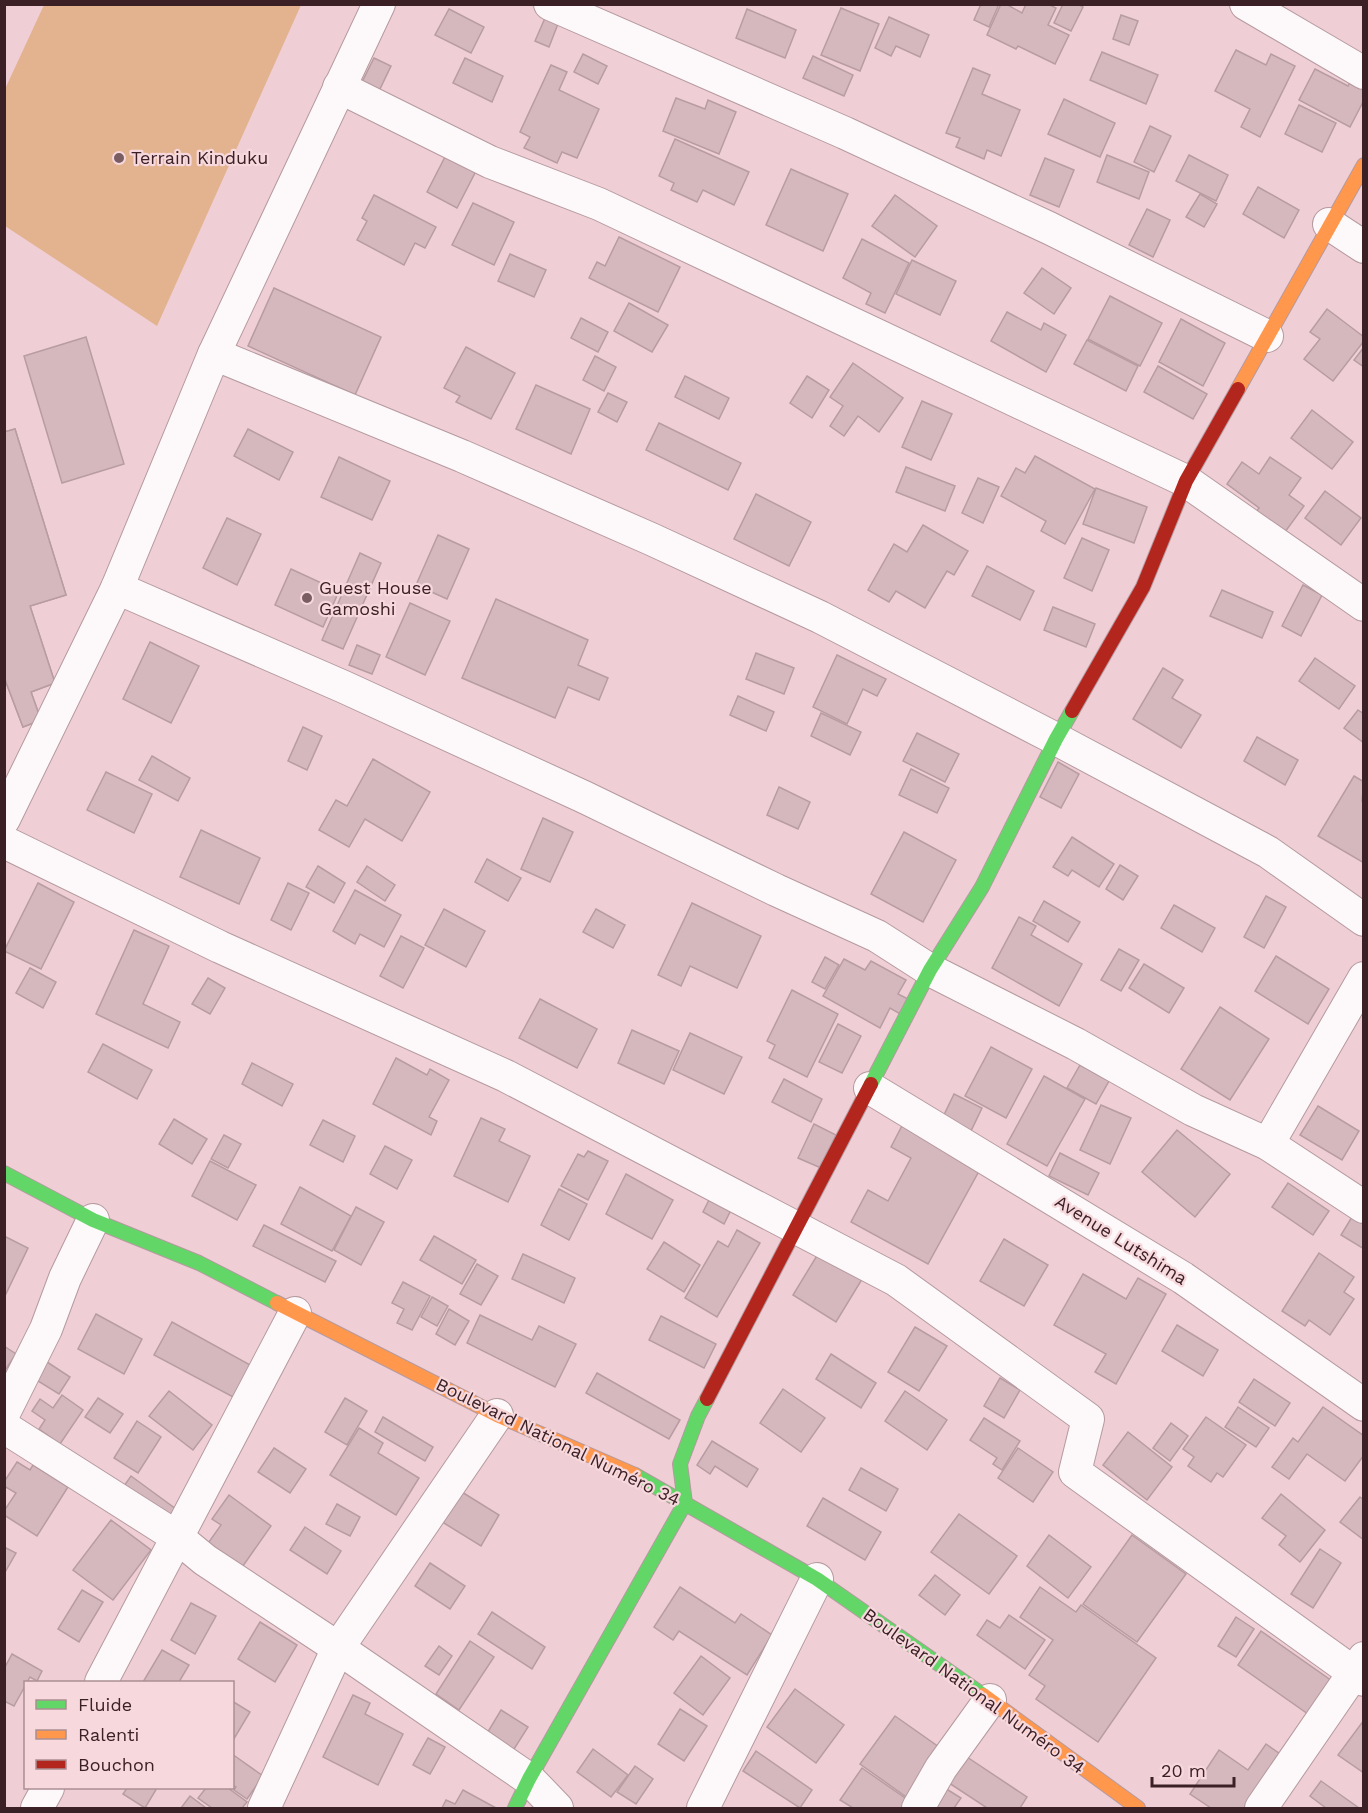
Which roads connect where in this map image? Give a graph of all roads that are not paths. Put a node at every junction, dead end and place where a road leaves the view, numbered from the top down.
1 (379, 4) edge
2 (550, 4) edge
3 (1246, 4) edge
4 (1364, 73) edge
5 (339, 87) junction
6 (1364, 165) edge
7 (1329, 224) junction
8 (1364, 247) edge
9 (1266, 336) junction
10 (213, 354) junction
11 (1186, 481) junction
12 (117, 588) junction
13 (1364, 605) edge
14 (1056, 739) junction
15 (4, 819) edge
16 (4, 842) edge
17 (1364, 920) edge
18 (930, 970) junction
19 (1364, 978) edge
20 (1354, 1019) edge
21 (870, 1088) junction
22 (1268, 1144) junction
23 (4, 1173) edge
24 (1364, 1207) edge
25 (93, 1220) junction
26 (797, 1228) junction
27 (295, 1313) junction
28 (1364, 1405) edge
29 (4, 1413) edge
30 (497, 1415) junction
31 (4, 1427) edge
32 (685, 1503) junction
33 (177, 1537) junction
34 (817, 1579) junction
35 (338, 1648) junction
36 (1360, 1670) edge
37 (102, 1681) edge
38 (990, 1700) junction
39 (529, 1779) junction
40 (47, 1789) edge
41 (37, 1809) edge
42 (264, 1809) edge
43 (515, 1809) edge
44 (557, 1809) edge
45 (703, 1809) edge
46 (918, 1809) edge
47 (1138, 1809) edge
48 (1261, 1809) edge

1 - 5 street
2 - 9 street
3 - 4 street
5 - 10 street
5 - 11 street
6 - 7 street
7 - 8 street
7 - 9 street
9 - 11 street
10 - 12 street
10 - 14 street
11 - 13 street
11 - 14 street
12 - 15 street
12 - 18 street
14 - 17 street
14 - 18 street
16 - 26 street
18 - 21 street
18 - 22 street
19 - 20 street
20 - 22 street
21 - 26 street
21 - 28 street, Avenue Lutshima
22 - 24 street
23 - 25 street, Boulevard National Numéro 34
25 - 27 street, Boulevard National Numéro 34
25 - 29 street
26 - 32 street
26 - 36 street
27 - 30 street, Boulevard National Numéro 34
27 - 33 street
30 - 32 street, Boulevard National Numéro 34
30 - 35 street
31 - 33 street
32 - 34 street, Boulevard National Numéro 34
32 - 39 street
33 - 35 street
33 - 37 street
34 - 38 street, Boulevard National Numéro 34
34 - 45 street
35 - 39 street
35 - 42 street
36 - 48 street
38 - 46 street
38 - 47 street, Boulevard National Numéro 34
39 - 43 street
39 - 44 street
40 - 41 street

